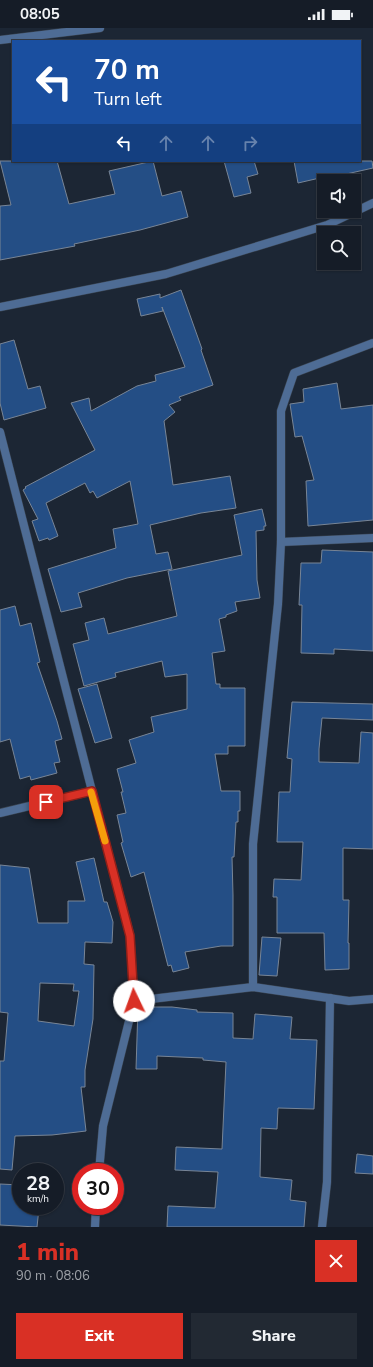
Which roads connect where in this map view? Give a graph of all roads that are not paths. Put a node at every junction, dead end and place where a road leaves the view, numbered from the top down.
1 (100, 28) edge
2 (0, 40) edge
3 (373, 203) edge
4 (0, 307) edge
5 (373, 343) edge
6 (0, 432) edge
7 (373, 538) edge
8 (281, 542) junction
9 (92, 791) junction
10 (0, 813) edge
11 (253, 987) junction
12 (330, 998) junction
13 (373, 999) edge
14 (134, 1001) junction
15 (100, 1163) edge
16 (96, 1215) edge
17 (95, 1227) edge
18 (322, 1227) edge

1 - 2 street
3 - 4 street
5 - 8 street
6 - 9 street
7 - 8 street
8 - 11 street
9 - 10 street
9 - 14 street
11 - 12 street
11 - 14 street
12 - 13 street
12 - 18 street
14 - 15 street
16 - 17 street

